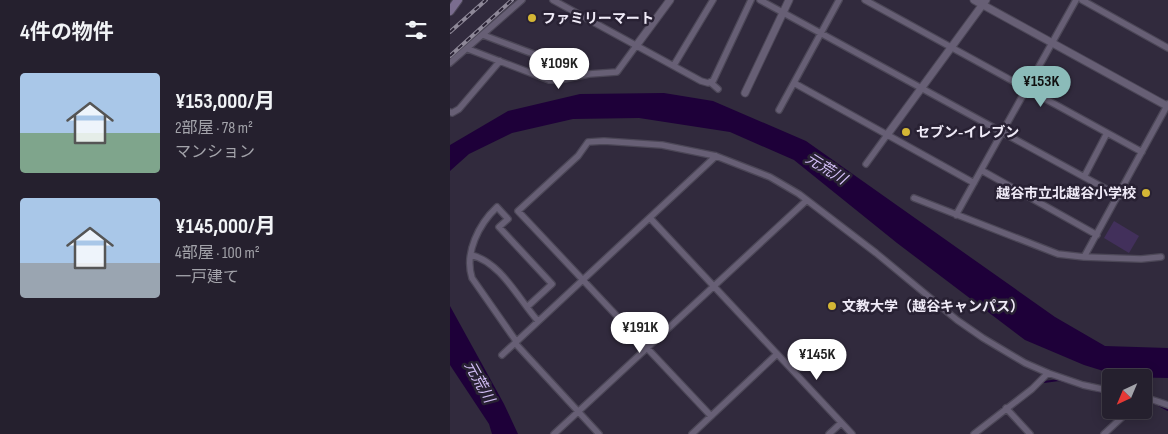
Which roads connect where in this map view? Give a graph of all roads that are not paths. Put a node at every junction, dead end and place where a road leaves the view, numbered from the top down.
1 (458, 0) edge
2 (522, 0) edge
3 (552, 0) edge
4 (670, 0) edge
5 (712, 0) edge
6 (751, 0) edge
7 (760, 0) edge
8 (789, 0) edge
9 (840, 0) edge
10 (865, 0) edge
11 (974, 0) edge
12 (1076, 0) edge
13 (1082, 0) edge
14 (984, 2) edge
15 (450, 11) edge
16 (783, 13) junction
17 (821, 34) junction
18 (483, 35) junction
19 (1052, 43) junction
20 (636, 46) junction
21 (951, 47) junction
22 (468, 48) junction
23 (1168, 48) edge
24 (500, 61) junction
25 (450, 63) edge
26 (674, 65) junction
27 (589, 74) junction
28 (710, 83) junction
29 (794, 83) junction
30 (920, 88) junction
31 (718, 89) dead end
32 (1027, 89) junction
33 (745, 93) dead end
34 (1168, 106) edge
35 (779, 110) dead end
36 (450, 112) edge
37 (1002, 133) junction
38 (1107, 133) junction
39 (887, 134) junction
40 (1142, 152) junction
41 (716, 156) junction
42 (866, 164) dead end
43 (982, 170) junction
44 (1084, 177) junction
45 (974, 183) junction
46 (1119, 196) junction
47 (914, 198) dead end
48 (807, 200) junction
49 (956, 215) junction
50 (650, 218) junction
51 (1097, 236) junction
52 (471, 255) junction
53 (1084, 257) junction
54 (1160, 257) dead end
55 (584, 279) junction
56 (714, 286) junction
57 (527, 306) junction
58 (538, 321) junction
59 (516, 342) junction
60 (648, 348) junction
61 (777, 354) junction
62 (502, 355) dead end
63 (1048, 374) junction
64 (1102, 389) edge
65 (1152, 400) edge
66 (1168, 405) edge
67 (1006, 408) junction
68 (578, 411) junction
69 (711, 416) junction
70 (1120, 419) edge
71 (841, 422) junction
72 (554, 434) edge
73 (600, 434) edge
74 (692, 434) edge
75 (829, 434) edge
76 (852, 434) edge
77 (974, 434) edge
78 (1030, 434) edge
79 (1104, 434) edge

1 - 15 main road
2 - 18 street
3 - 20 street
4 - 20 street
5 - 26 street
6 - 28 street
7 - 16 street
8 - 16 street
9 - 17 street
10 - 21 street
11 - 14 street
12 - 19 street
13 - 23 street
14 - 19 street
14 - 21 street
16 - 17 street
16 - 33 street
17 - 29 street
17 - 30 street
18 - 22 street
18 - 27 street
19 - 32 street
19 - 34 street
20 - 26 street
20 - 27 street
21 - 30 street
21 - 32 street
22 - 24 street
22 - 25 street
24 - 27 street
24 - 36 street
26 - 28 street
28 - 31 street
29 - 35 street
29 - 39 street
30 - 37 street
30 - 39 street
32 - 37 street
32 - 38 street
34 - 40 street
37 - 43 street
37 - 44 street
38 - 40 street
38 - 44 street
39 - 42 street
39 - 45 street
40 - 46 street
41 - 48 street
41 - 50 street
41 - 55 street
43 - 45 street
43 - 51 street
44 - 46 street
45 - 49 street
46 - 51 street
47 - 49 street
48 - 56 street
48 - 63 street
49 - 53 street
50 - 55 street
50 - 56 street
51 - 53 street
52 - 57 street
52 - 57 street
52 - 59 street
53 - 54 street
55 - 58 street
55 - 60 street
56 - 60 street
56 - 61 street
57 - 58 street
58 - 59 street
59 - 62 street
59 - 68 street
60 - 68 street
60 - 69 street
61 - 69 street
61 - 71 street
63 - 64 street
63 - 67 street
65 - 66 street
67 - 77 street
67 - 78 street
68 - 72 street
68 - 73 street
69 - 74 street
70 - 79 street
71 - 75 street
71 - 76 street

